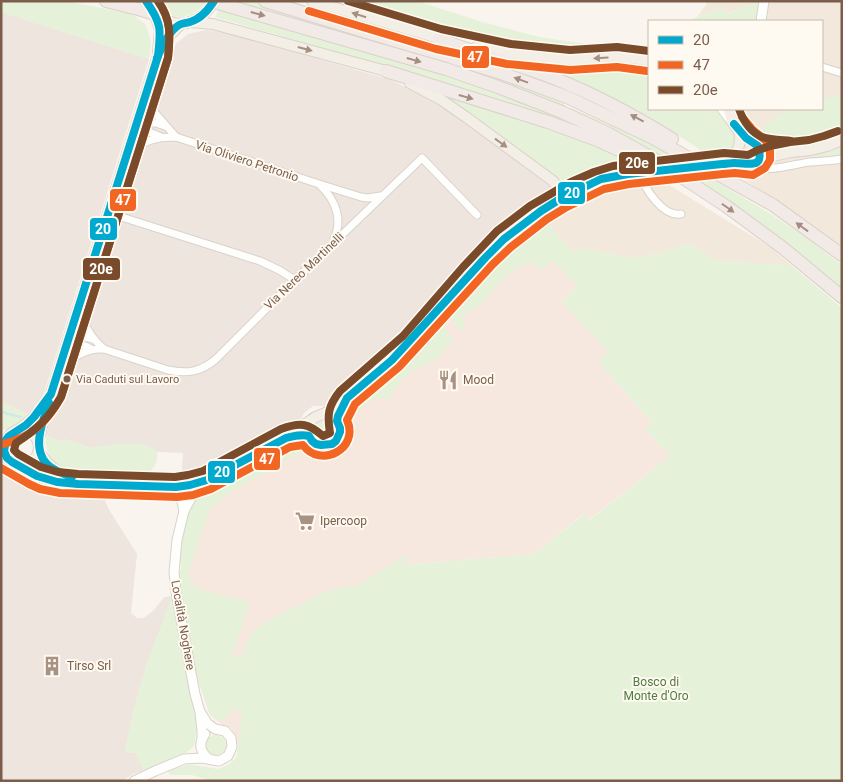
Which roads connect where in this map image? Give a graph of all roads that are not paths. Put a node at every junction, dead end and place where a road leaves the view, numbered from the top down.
1 (106, 1) edge
2 (146, 1) edge
3 (212, 1) edge
4 (265, 1) edge
5 (312, 1) edge
6 (764, 1) edge
7 (155, 14) junction
8 (762, 20) edge
9 (185, 23) junction
10 (439, 39) junction
11 (158, 56) junction
12 (648, 62) edge
13 (823, 67) edge
14 (386, 71) junction
15 (842, 73) edge
16 (146, 95) junction
17 (723, 110) edge
18 (729, 110) edge
19 (734, 110) edge
20 (137, 123) junction
21 (166, 126) junction
22 (736, 128) junction
23 (163, 137) junction
24 (176, 137) junction
25 (842, 140) edge
26 (755, 144) junction
27 (738, 150) junction
28 (791, 152) junction
29 (127, 154) junction
30 (842, 159) edge
31 (750, 163) junction
32 (644, 172) joint
33 (687, 181) junction
34 (319, 184) junction
35 (750, 193) junction
36 (382, 195) junction
37 (560, 199) junction
38 (108, 212) junction
39 (681, 214) dead end
40 (477, 216) dead end
41 (332, 244) junction
42 (842, 255) edge
43 (295, 280) junction
44 (842, 297) edge
45 (79, 307) junction
46 (70, 334) junction
47 (94, 339) junction
48 (91, 349) junction
49 (104, 349) junction
50 (58, 372) junction
51 (51, 394) junction
52 (346, 398) junction
53 (324, 414) junction
54 (337, 420) junction
55 (310, 421) junction
56 (15, 431) junction
57 (1, 434) edge
58 (309, 436) junction
59 (286, 438) junction
60 (38, 446) junction
61 (9, 460) edge
62 (207, 480) junction
63 (105, 485) junction
64 (176, 487) junction
65 (184, 511) junction
66 (200, 712) junction
67 (216, 729) junction
68 (201, 741) junction
69 (184, 759) junction
70 (209, 759) junction
71 (134, 781) edge

1 - 7 highway
2 - 7 main road
3 - 9 main road
3 -> 33 highway, bridge
35 -> 4 highway
10 -> 5 main road
6 - 8 main road
7 - 9 main road
7 - 11 main road
9 - 11 main road
9 -> 14 main road
12 -> 10 main road
35 -> 10 highway
11 - 16 main road
13 - 15 street
14 -> 33 highway
14 -> 37 main road
16 - 20 main road
16 - 21 street, Via Oliviero Petronio
17 - 22 main road
18 - 22 main road
19 - 22 main road
20 - 21 street
20 - 23 street, Via Oliviero Petronio
20 - 29 main road
21 - 24 street, Via Oliviero Petronio
22 - 26 main road
22 - 27 main road
23 - 24 street, Via Oliviero Petronio
23 - 29 street, Via Oliviero Petronio
24 - 34 street, Via Oliviero Petronio
25 - 28 main road
26 - 27 main road
26 - 28 main road
26 - 31 main road
27 - 31 main road
27 - 31 main road
28 - 31 main road
29 - 38 main road
30 - 31 street
32 - 37 main road
32 - 39 street
33 -> 44 highway
34 - 36 street, Via Oliviero Petronio
34 - 41 street
42 -> 35 highway
36 - 40 street, Via Nereo Martinelli
36 - 41 street, Via Nereo Martinelli
37 - 52 main road
38 - 43 street
38 - 45 main road
41 - 43 street, Via Nereo Martinelli
43 - 49 street, Via Nereo Martinelli
45 - 46 main road
45 - 47 street, Via Nereo Martinelli
46 - 47 street
46 - 48 street
46 - 50 main road
47 - 49 street, Via Nereo Martinelli
48 - 49 street, Via Nereo Martinelli
48 - 50 street
50 - 51 main road
51 - 56 main road
51 - 60 main road
52 - 53 main road
52 - 54 main road
53 - 54 main road
53 - 55 main road
54 - 58 main road
55 - 58 main road
55 - 59 main road
56 - 57 main road
56 - 60 main road
56 - 61 main road
58 - 59 main road
59 - 62 main road
60 - 61 main road
60 - 63 main road
61 - 63 main road
62 - 64 main road
62 - 65 main road, Località Noghere
63 - 64 main road
64 - 65 main road
65 - 66 main road, Località Noghere
66 - 67 main road
66 - 68 main road, Località Noghere
67 - 68 main road
67 - 70 main road
68 - 69 main road
68 - 70 main road
69 - 70 main road
69 - 71 main road

